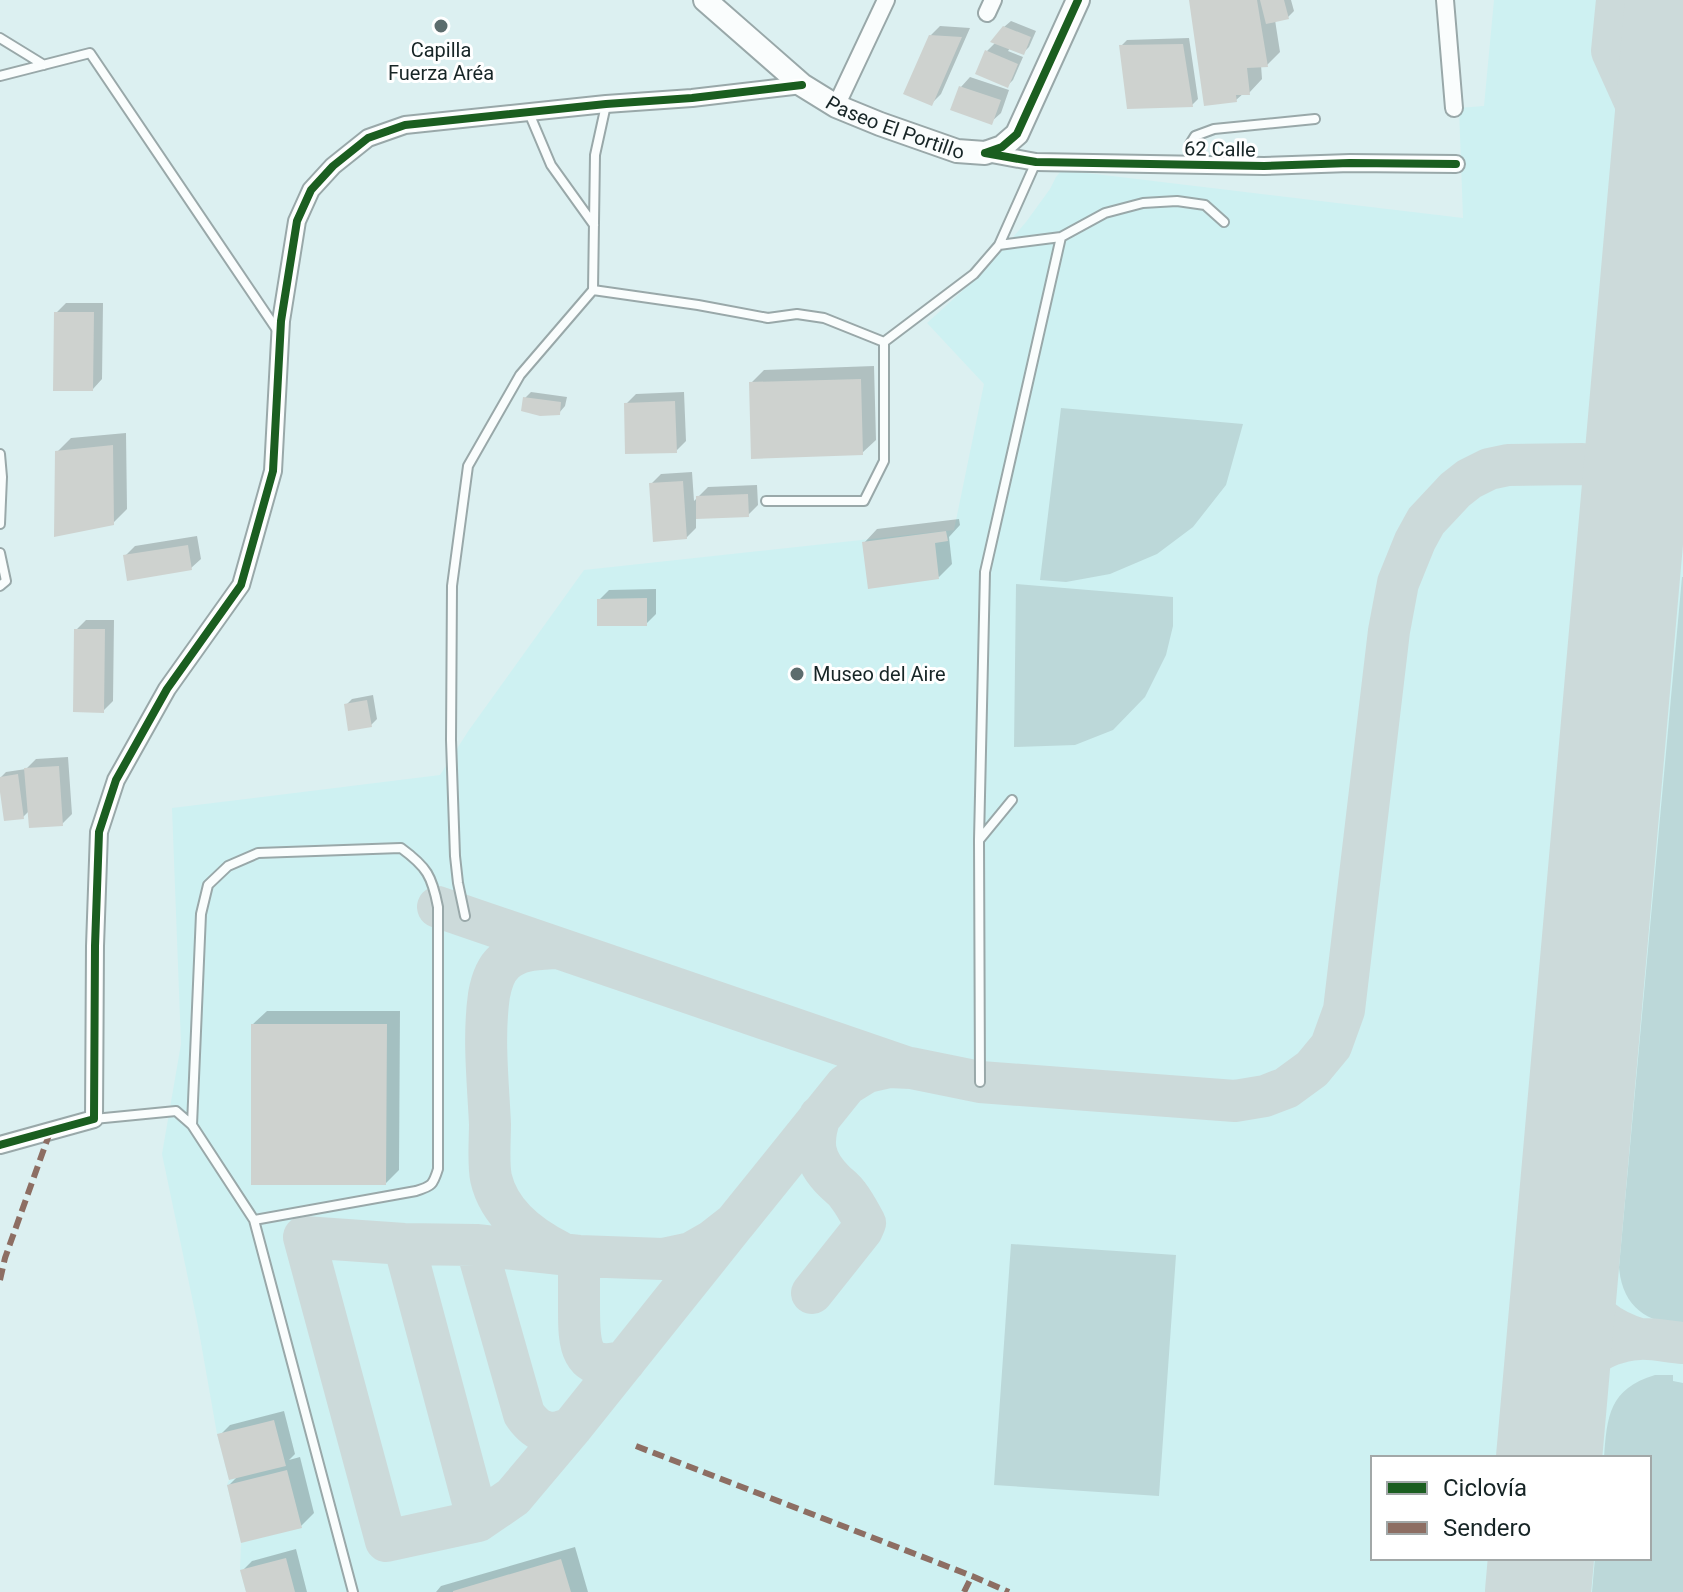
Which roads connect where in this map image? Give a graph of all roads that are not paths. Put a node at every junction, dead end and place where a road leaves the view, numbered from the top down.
1 (705, 0) edge
2 (886, 0) edge
3 (1078, 0) edge
4 (1445, 0) edge
5 (0, 38) edge
6 (44, 65) junction
7 (0, 76) edge
8 (802, 85) junction
9 (606, 104) junction
10 (836, 106) junction
11 (1454, 108) dead end
12 (529, 113) junction
13 (1315, 119) dead end
14 (985, 153) junction
15 (1036, 162) junction
16 (1456, 164) dead end
17 (1190, 165) junction
18 (1224, 222) dead end
19 (594, 225) junction
20 (1061, 237) junction
21 (999, 245) junction
22 (593, 290) junction
23 (280, 335) junction
24 (884, 342) junction
25 (0, 454) edge
26 (766, 501) dead end
27 (0, 524) edge
28 (0, 553) edge
29 (0, 586) edge
30 (1012, 800) dead end
31 (979, 840) junction
32 (465, 916) dead end
33 (980, 1082) dead end
34 (94, 1119) junction
35 (192, 1125) junction
36 (0, 1145) edge
37 (254, 1220) junction
38 (353, 1592) edge

1 - 8 main road, Paseo El Portillo
2 - 10 street
3 - 14 main road, Paseo El Portillo
4 - 11 street
5 - 6 lane
6 - 7 lane
6 - 23 lane
8 - 9 street
8 - 10 main road, Paseo El Portillo
9 - 12 street
9 - 19 lane
10 - 14 main road, Paseo El Portillo
12 - 19 lane
12 - 23 street
13 - 17 lane
14 - 15 street, 62 Calle
15 - 17 street, 62 Calle
15 - 21 lane
16 - 17 street, 62 Calle
18 - 20 lane
19 - 22 lane
20 - 21 lane
20 - 31 lane
21 - 24 lane
22 - 24 lane
22 - 32 lane
23 - 34 street
24 - 26 lane
25 - 27 lane
28 - 29 lane
30 - 31 lane
31 - 33 lane
34 - 35 lane
34 - 36 street
35 - 37 lane
35 - 37 lane
37 - 38 lane

